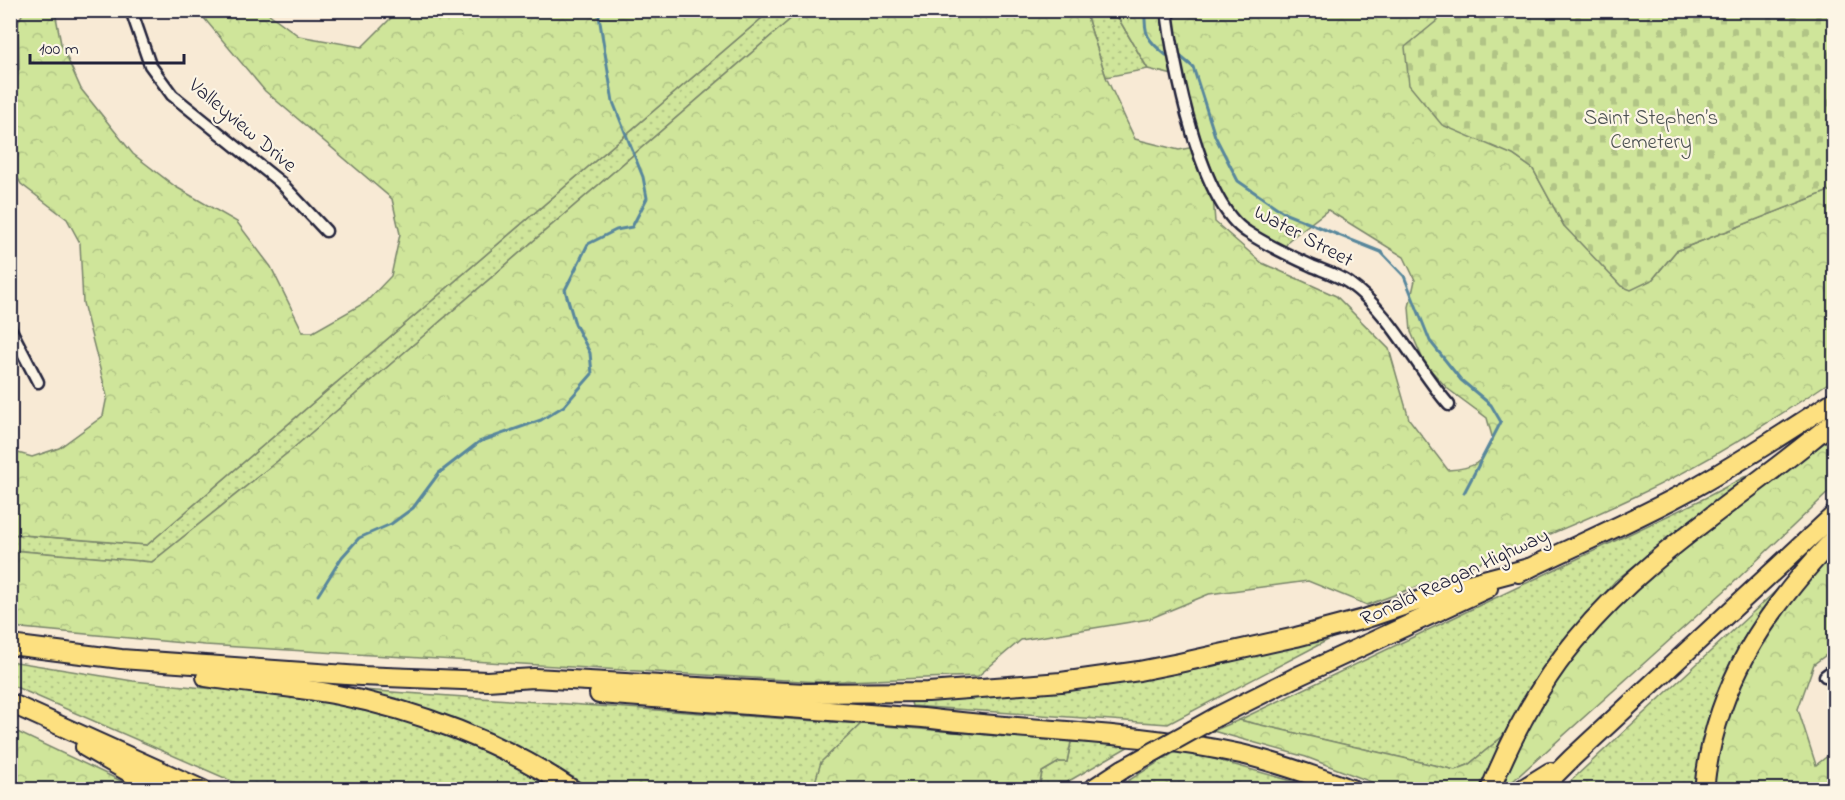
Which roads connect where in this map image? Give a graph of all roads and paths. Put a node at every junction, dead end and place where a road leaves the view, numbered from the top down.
1 (131, 10) edge
2 (1167, 10) edge
3 (326, 231) dead end
4 (10, 328) edge
5 (38, 382) dead end
6 (1834, 401) edge
7 (1449, 405) dead end
8 (1834, 422) edge
9 (1834, 515) edge
10 (1834, 539) edge
11 (1529, 568) junction
12 (10, 645) edge
13 (70, 654) junction
14 (487, 681) junction
15 (10, 703) edge
16 (40, 715) junction
17 (1572, 758) junction
18 (160, 789) edge
19 (203, 789) edge
20 (573, 789) edge
21 (1091, 789) edge
22 (1354, 789) edge
23 (1490, 789) edge
24 (1521, 789) edge
25 (1540, 789) edge
26 (1704, 789) edge

1 - 3 street, Valleyview Drive
2 - 7 street, Water Street
4 - 5 street
6 - 11 highway, Ronald Reagan Highway
8 - 23 highway
9 - 17 highway
10 - 26 highway
11 - 14 highway
11 - 21 highway, Ronald Reagan Highway, bridge
12 - 13 highway
13 - 14 highway
13 - 20 highway
14 - 22 highway
15 - 16 highway
16 - 18 highway
16 - 19 highway
17 - 24 highway
17 - 25 highway

